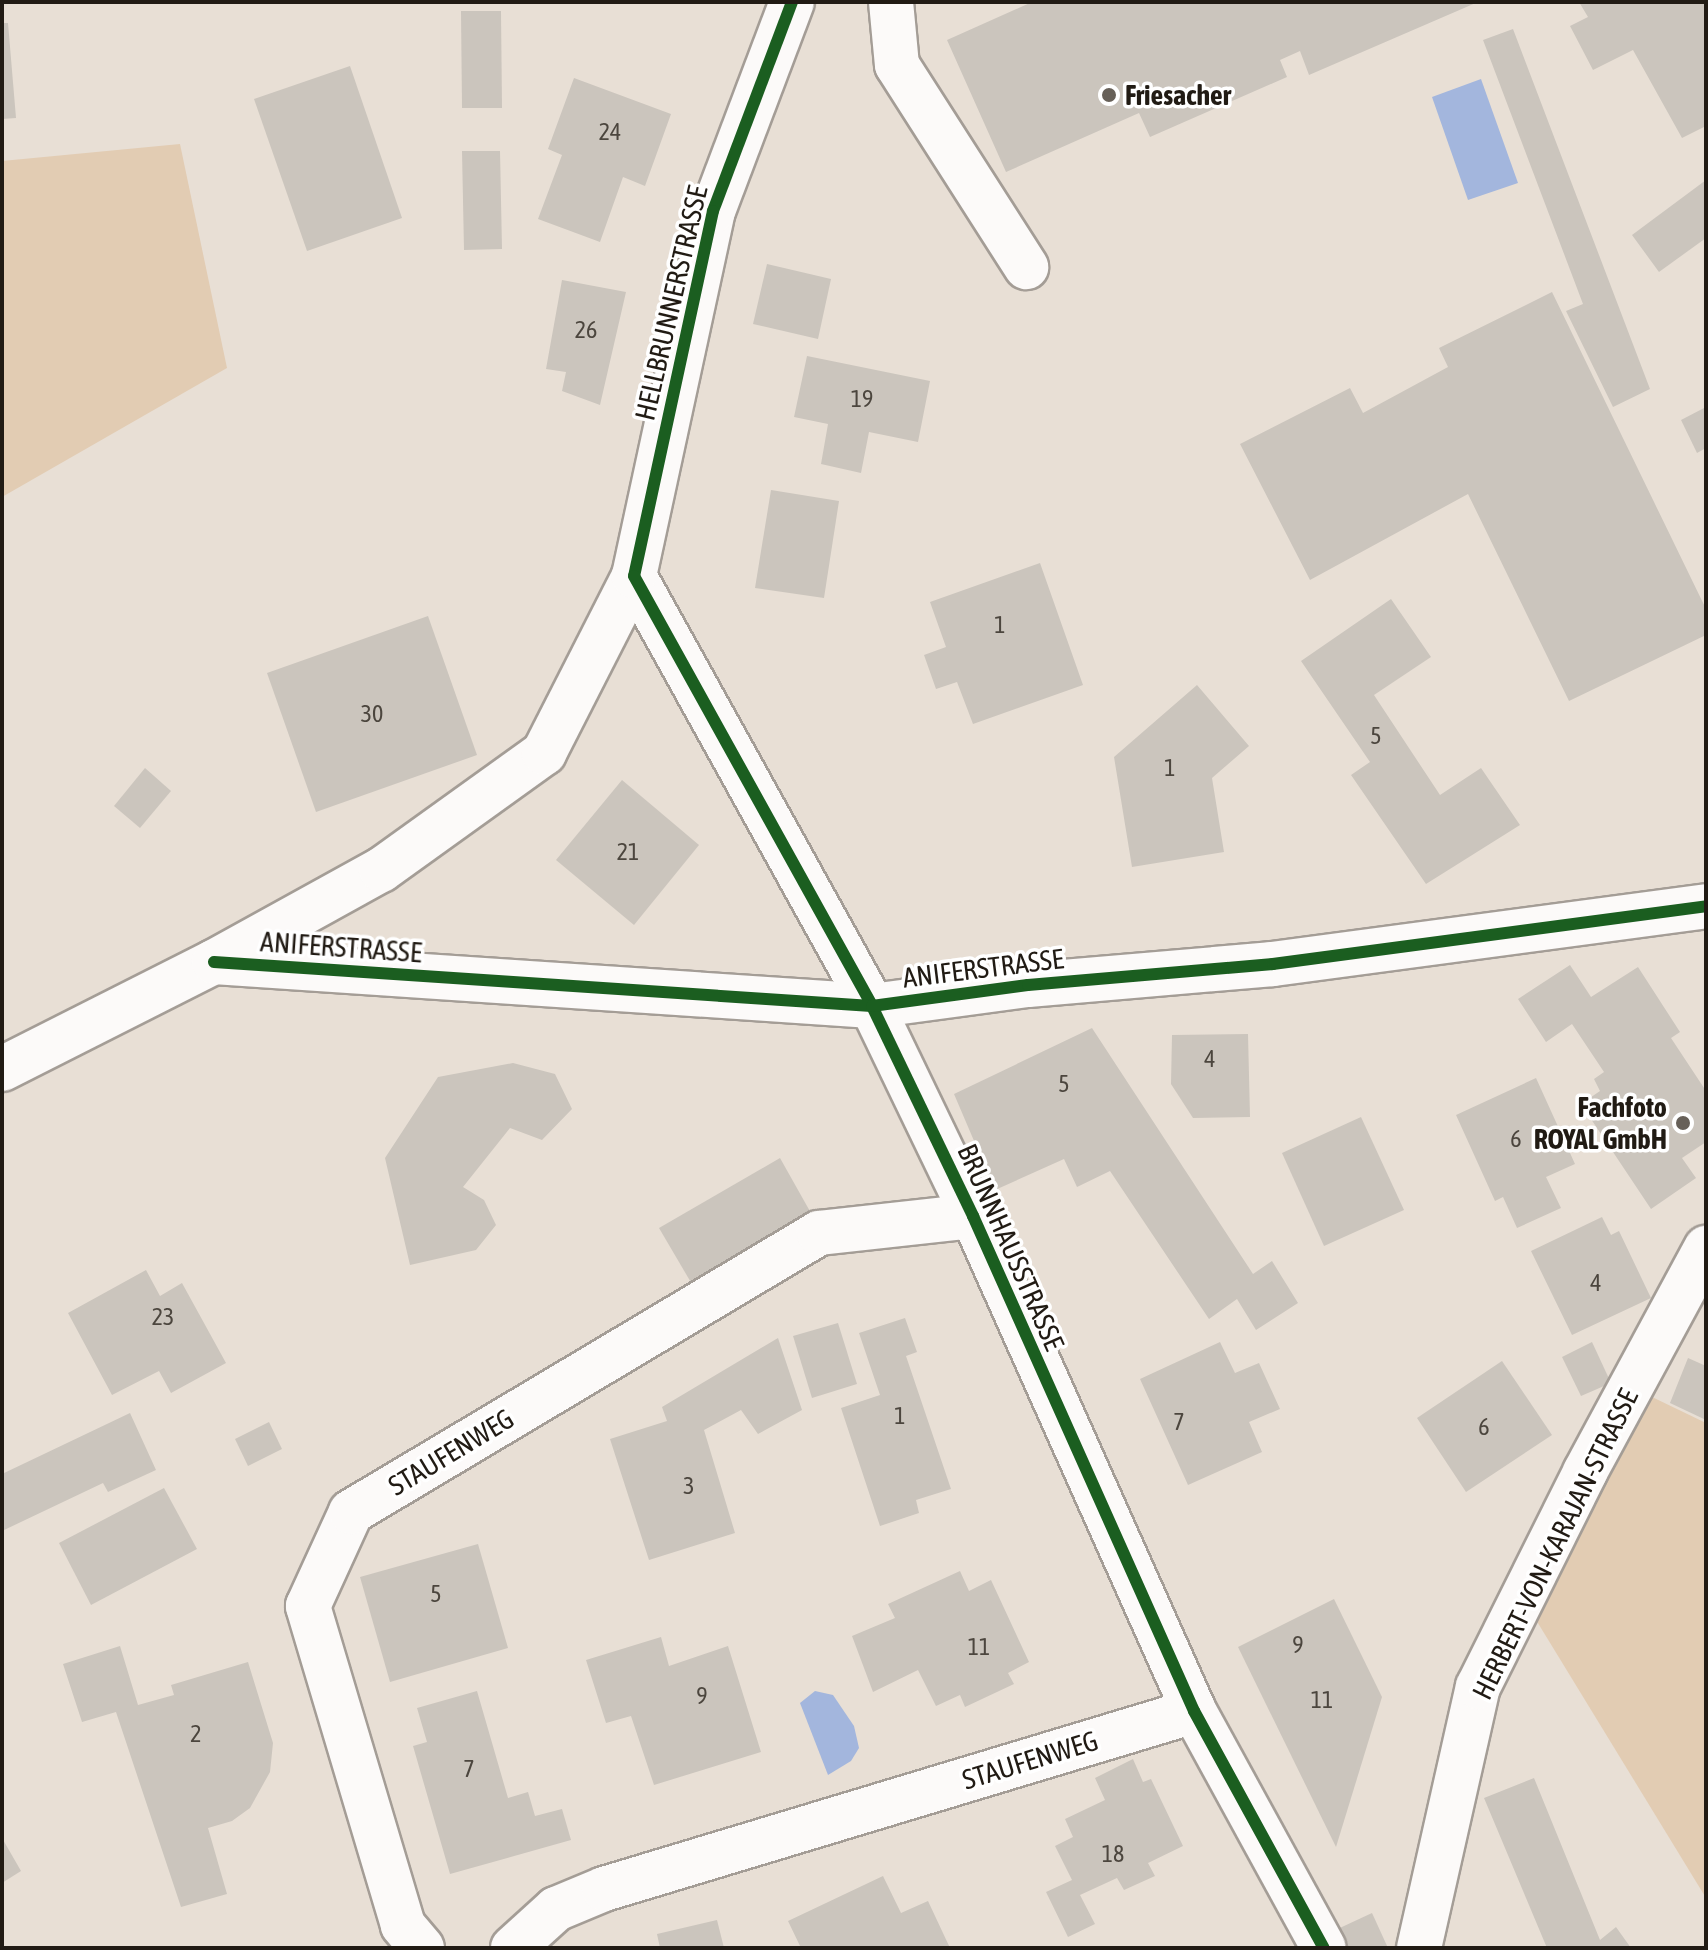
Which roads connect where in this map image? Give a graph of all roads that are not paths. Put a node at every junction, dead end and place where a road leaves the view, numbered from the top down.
1 (792, 2) edge
2 (891, 2) edge
3 (1026, 267) dead end
4 (634, 576) junction
5 (1706, 906) edge
6 (214, 962) junction
7 (872, 1006) junction
8 (2, 1069) edge
9 (973, 1216) junction
10 (1706, 1248) edge
11 (1194, 1711) junction
12 (422, 1948) edge
13 (513, 1948) edge
14 (1324, 1948) edge
15 (1419, 1948) edge

1 - 4 street, HELLBRUNNERSTRASSE
2 - 3 street
4 - 6 street, HELLBRUNNERSTRASSE
4 - 7 street, BRUNNHAUSSTRASSE
5 - 7 street, ANIFERSTRASSE
6 - 7 street, ANIFERSTRASSE
6 - 8 street, HELLBRUNNERSTRASSE
7 - 9 street, BRUNNHAUSSTRASSE
9 - 11 street, BRUNNHAUSSTRASSE
9 - 12 street, STAUFENWEG
10 - 15 street, HERBERT-VON-KARAJAN-STRASSE
11 - 13 street, STAUFENWEG
11 - 14 street, BRUNNHAUSSTRASSE

